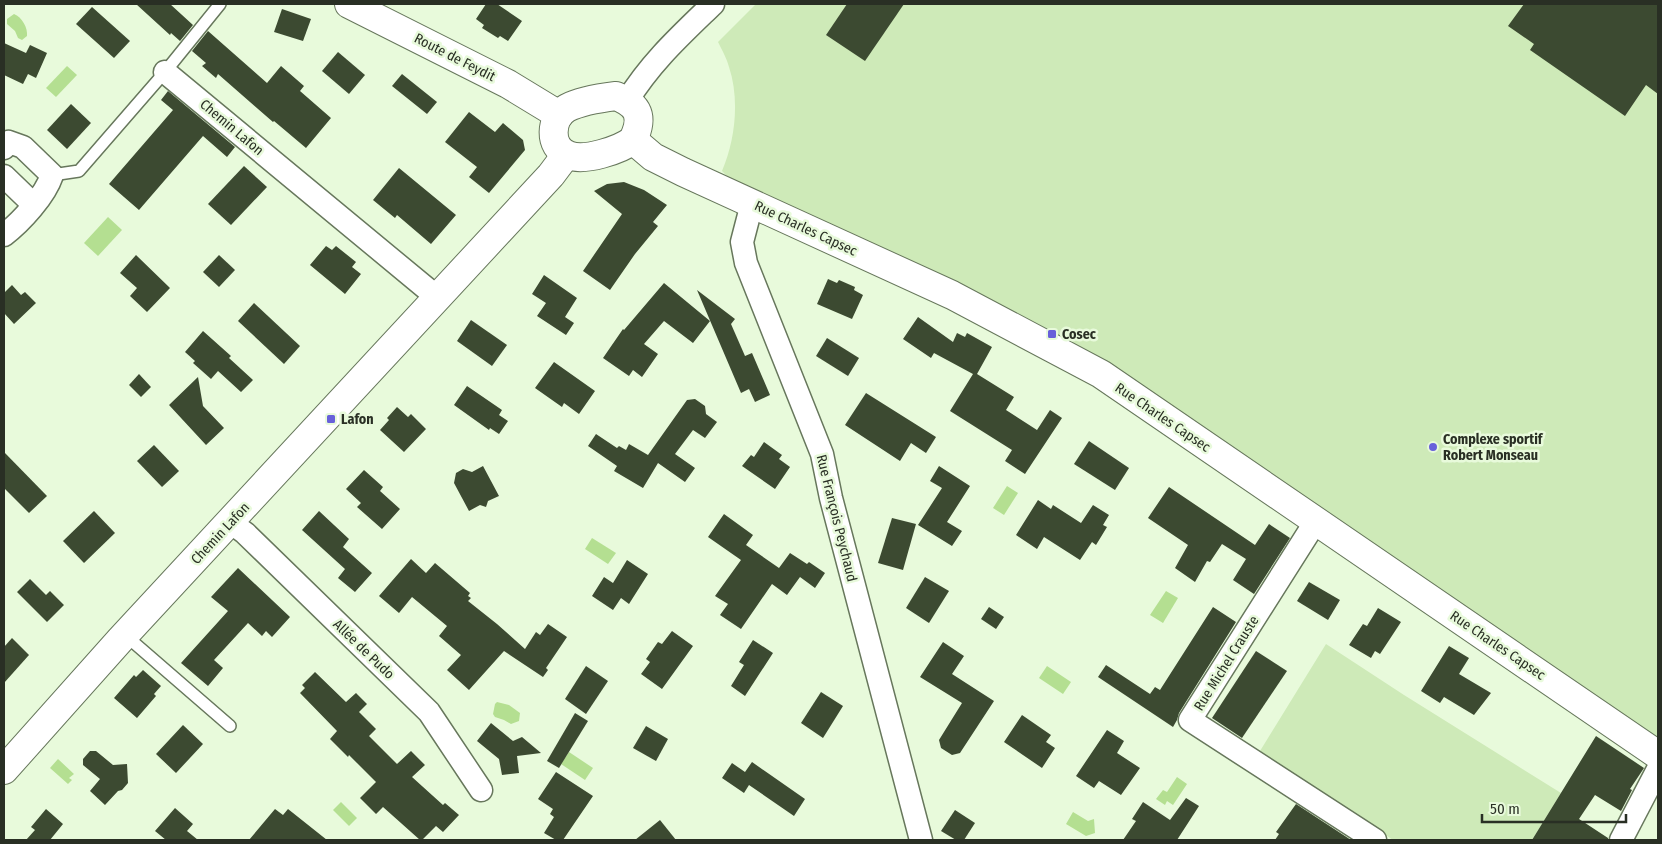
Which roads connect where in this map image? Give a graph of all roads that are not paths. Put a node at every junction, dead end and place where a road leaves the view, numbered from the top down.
1 (220, 4) edge
2 (349, 4) edge
3 (712, 4) edge
4 (165, 72) junction
5 (627, 100) junction
6 (559, 115) junction
7 (633, 140) junction
8 (4, 148) edge
9 (566, 155) junction
10 (52, 175) junction
11 (4, 176) edge
12 (33, 204) junction
13 (754, 204) junction
14 (4, 235) edge
15 (438, 298) junction
16 (1316, 521) junction
17 (230, 522) junction
18 (125, 635) junction
19 (230, 726) dead end
20 (1658, 755) edge
21 (1658, 769) edge
22 (4, 770) edge
23 (481, 790) dead end
24 (1653, 792) edge
25 (921, 840) edge
26 (1375, 840) edge
27 (1621, 840) edge

1 - 4 lane
2 - 6 street, Route de Feydit
3 - 5 street
4 - 10 lane
4 - 15 street, Chemin Lafon
5 - 6 street
5 - 7 street
6 - 9 street
7 - 9 street
7 - 13 street, Rue Charles Capsec
8 - 10 street
9 - 15 street, Chemin Lafon
10 - 12 street
11 - 12 street
12 - 14 street
13 - 16 street, Rue Charles Capsec
13 - 25 street, Rue François Peychaud
15 - 17 street, Chemin Lafon
16 - 20 street, Rue Charles Capsec
16 - 26 street, Rue Michel Crauste
17 - 18 street, Chemin Lafon
17 - 23 street, Allée de Pudo
18 - 19 lane
18 - 22 street, Chemin Lafon
21 - 24 street
24 - 27 street

